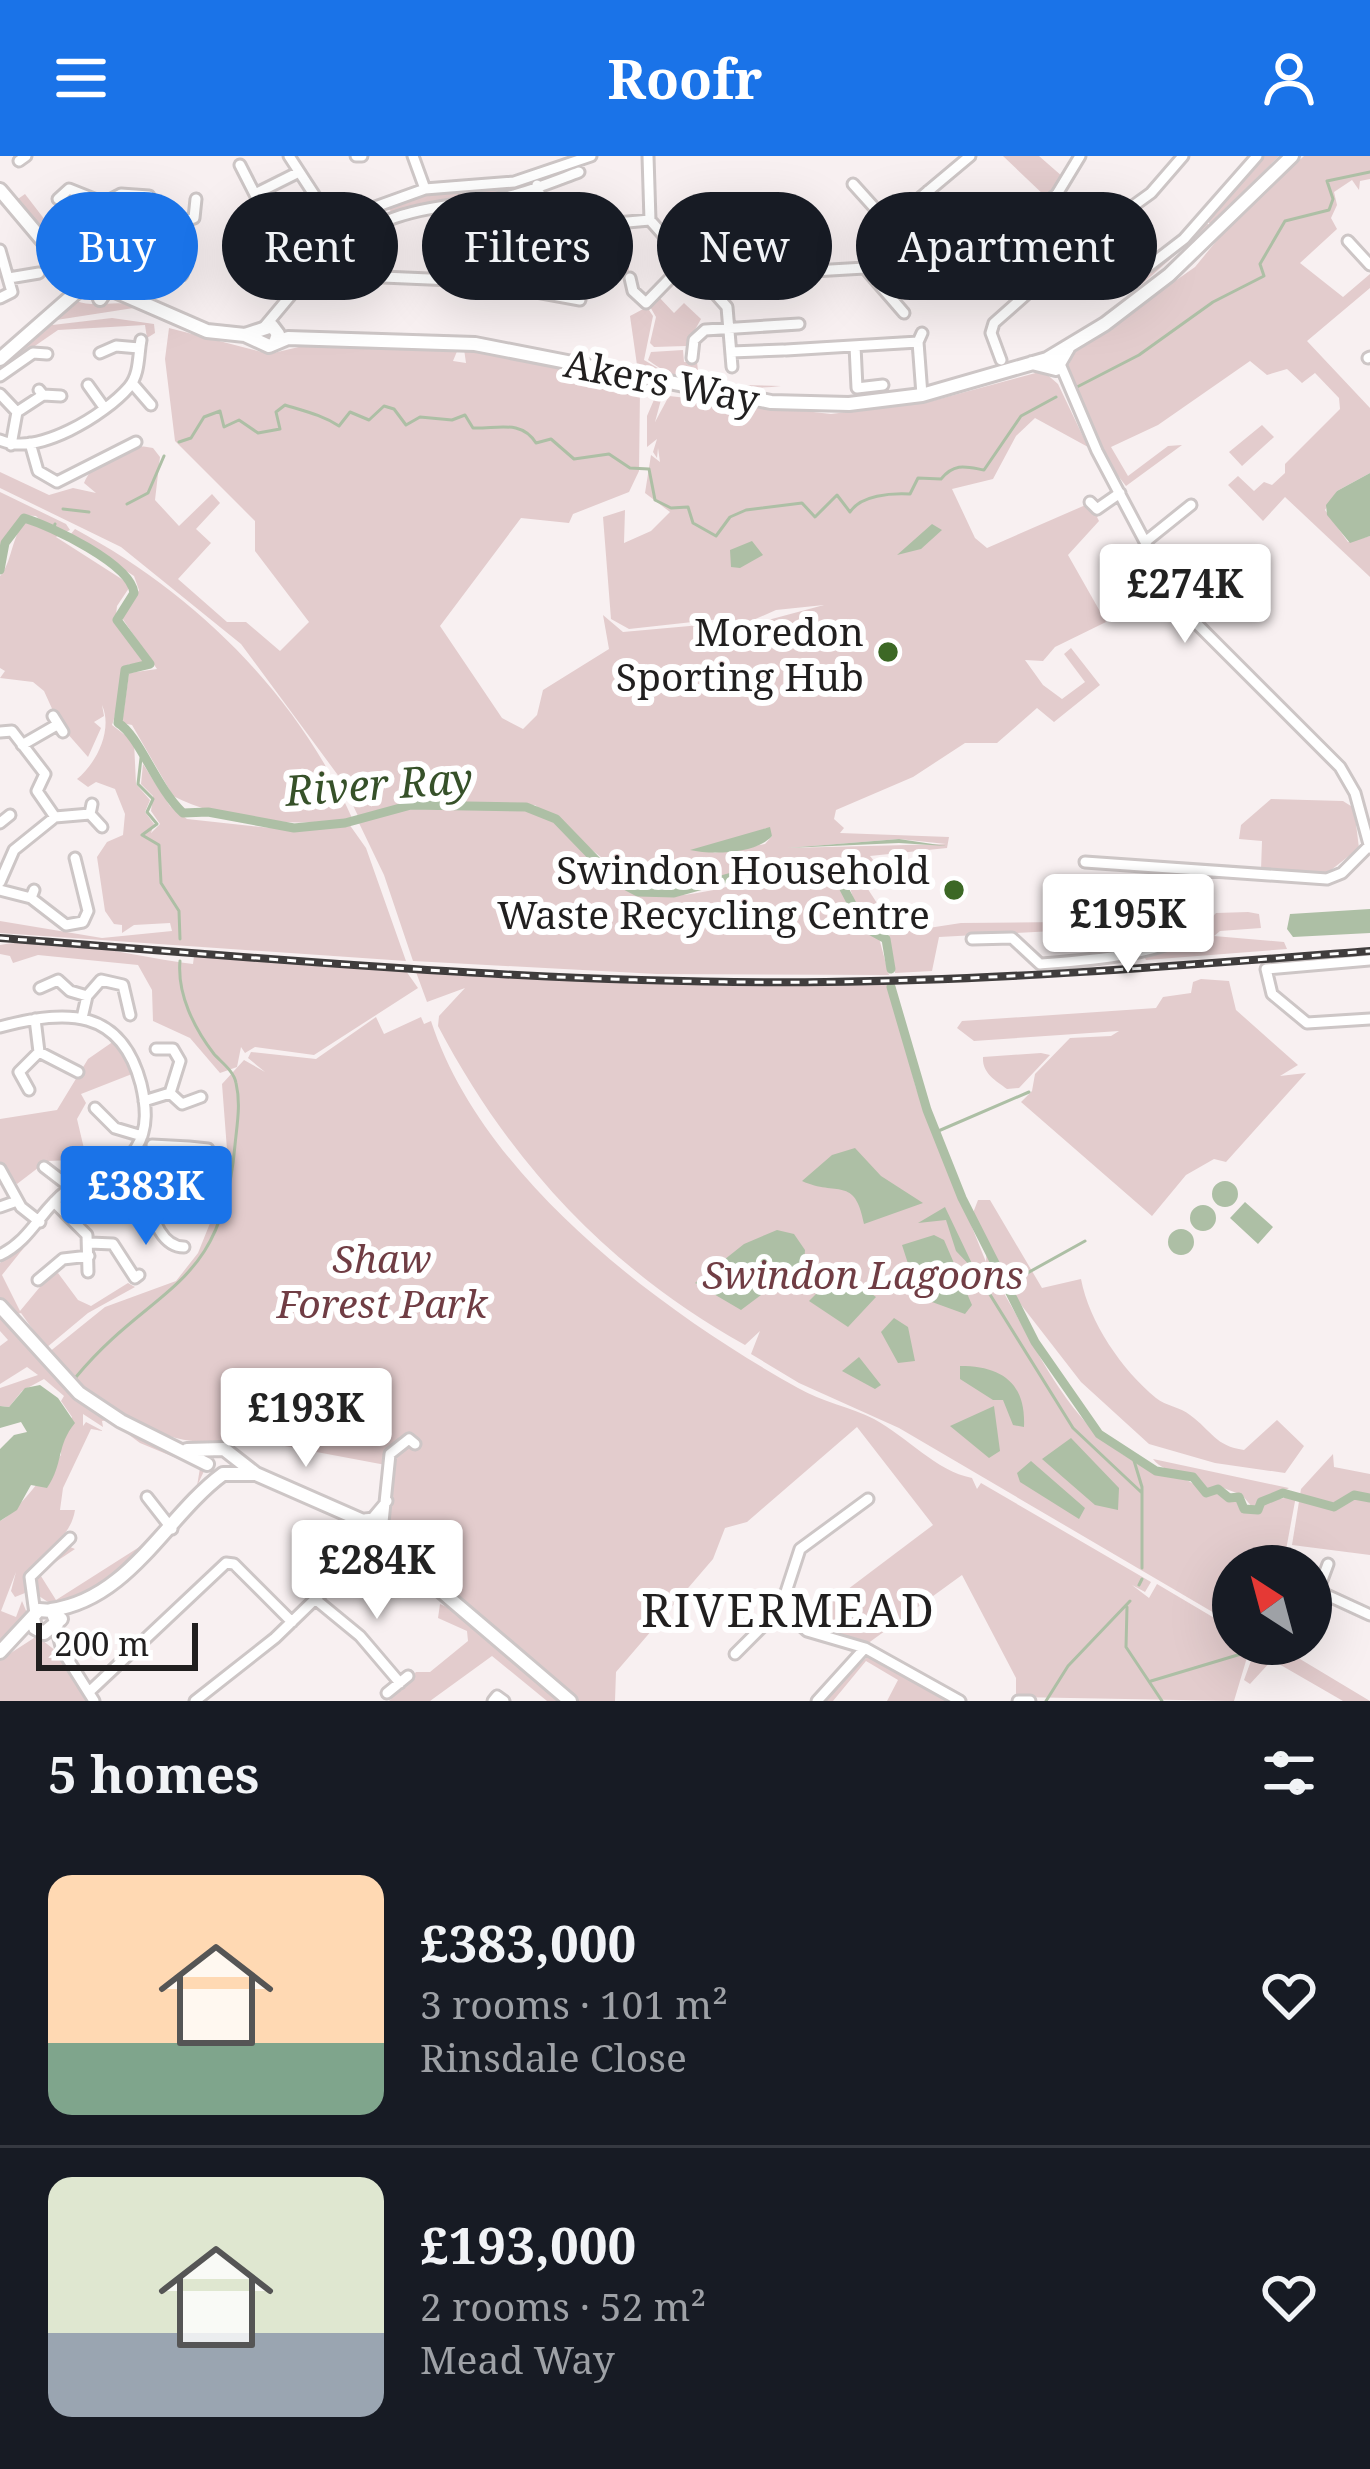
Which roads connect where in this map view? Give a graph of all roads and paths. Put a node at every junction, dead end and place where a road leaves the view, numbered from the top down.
1 (289, 156) edge
2 (413, 156) edge
3 (592, 156) edge
4 (648, 156) edge
5 (970, 156) edge
6 (1080, 156) edge
7 (1183, 156) edge
8 (1257, 156) edge
9 (1292, 156) edge
10 (561, 160) edge
11 (240, 165) dead end
12 (298, 172) junction
13 (579, 172) dead end
14 (536, 182) junction
15 (853, 184) dead end
16 (425, 189) junction
17 (0, 190) edge
18 (928, 191) edge
19 (254, 192) edge
20 (259, 192) edge
21 (311, 192) edge
22 (493, 192) edge
23 (539, 192) edge
24 (860, 192) edge
25 (1058, 192) edge
26 (1152, 192) edge
27 (398, 199) edge
28 (422, 209) edge
29 (650, 220) junction
30 (633, 222) edge
31 (657, 227) edge
32 (36, 230) edge
33 (1348, 241) dead end
34 (0, 250) edge
35 (1157, 262) edge
36 (1370, 265) edge
37 (832, 270) edge
38 (36, 274) edge
39 (9, 278) junction
40 (422, 278) edge
41 (633, 291) edge
42 (657, 292) edge
43 (0, 298) edge
44 (67, 300) edge
45 (131, 300) edge
46 (287, 300) edge
47 (721, 300) edge
48 (1021, 300) edge
49 (646, 303) junction
50 (904, 313) dead end
51 (636, 314) dead end
52 (799, 324) dead end
53 (730, 328) junction
54 (272, 334) junction
55 (856, 346) junction
56 (786, 350) junction
57 (100, 352) dead end
58 (731, 352) junction
59 (47, 354) dead end
60 (692, 358) dead end
61 (0, 359) edge
62 (1001, 360) dead end
63 (1053, 363) junction
64 (791, 365) dead end
65 (732, 368) dead end
66 (0, 376) edge
67 (132, 382) junction
68 (88, 385) dead end
69 (883, 385) dead end
70 (922, 394) junction
71 (0, 396) edge
72 (61, 397) dead end
73 (151, 405) dead end
74 (103, 406) junction
75 (17, 412) junction
76 (6, 442) edge
77 (136, 442) dead end
78 (30, 443) junction
79 (1120, 493) junction
80 (1090, 502) dead end
81 (1191, 505) dead end
82 (1145, 542) junction
83 (57, 724) dead end
84 (3, 725) edge
85 (22, 745) junction
86 (55, 817) junction
87 (103, 827) dead end
88 (1369, 848) edge
89 (1085, 862) dead end
90 (80, 864) dead end
91 (1200, 873) junction
92 (0, 886) edge
93 (972, 939) dead end
94 (1370, 960) edge
95 (40, 988) dead end
96 (87, 996) junction
97 (130, 1016) dead end
98 (82, 1018) junction
99 (35, 1019) junction
100 (1370, 1019) edge
101 (0, 1027) edge
102 (156, 1049) dead end
103 (39, 1052) junction
104 (72, 1071) dead end
105 (25, 1089) dead end
106 (170, 1093) junction
107 (144, 1101) junction
108 (197, 1102) dead end
109 (101, 1108) dead end
110 (142, 1136) junction
111 (189, 1147) junction
112 (208, 1149) dead end
113 (158, 1150) dead end
114 (118, 1166) junction
115 (44, 1167) dead end
116 (0, 1168) edge
117 (70, 1187) junction
118 (172, 1192) junction
119 (210, 1200) dead end
120 (17, 1201) junction
121 (54, 1202) junction
122 (150, 1202) junction
123 (0, 1207) edge
124 (91, 1210) dead end
125 (40, 1222) junction
126 (79, 1222) junction
127 (90, 1243) junction
128 (180, 1250) dead end
129 (1, 1256) edge
130 (89, 1256) junction
131 (88, 1272) dead end
132 (134, 1278) dead end
133 (38, 1280) dead end
134 (0, 1306) edge
135 (415, 1444) dead end
136 (186, 1450) junction
137 (213, 1450) junction
138 (232, 1457) junction
139 (208, 1465) junction
140 (224, 1473) junction
141 (256, 1474) junction
142 (202, 1491) junction
143 (147, 1497) dead end
144 (868, 1498) dead end
145 (387, 1501) junction
146 (362, 1527) junction
147 (172, 1529) junction
148 (70, 1538) dead end
149 (377, 1539) junction
150 (349, 1562) junction
151 (1332, 1597) edge
152 (315, 1599) junction
153 (782, 1612) junction
154 (1370, 1615) edge
155 (47, 1617) junction
156 (292, 1622) junction
157 (737, 1629) dead end
158 (40, 1633) junction
159 (748, 1638) junction
160 (17, 1639) junction
161 (865, 1648) junction
162 (62, 1650) junction
163 (0, 1652) edge
164 (735, 1654) dead end
165 (387, 1693) dead end
166 (91, 1696) edge
167 (195, 1701) edge
168 (570, 1701) edge
169 (817, 1701) edge
170 (960, 1701) edge
171 (1018, 1701) edge
172 (1030, 1701) edge

1 - 12 street
2 - 16 street
3 - 10 street
4 - 29 street
5 - 18 street
6 - 25 street
7 - 26 street
8 - 35 street
9 - 63 main road, Akers Way
10 - 14 street
11 - 19 street
12 - 20 street
12 - 21 street
13 - 14 street
14 - 16 street
14 - 22 street
14 - 23 street
15 - 24 street
16 - 27 street
17 - 32 main road
28 - 40 street
29 - 30 street
29 - 31 street
33 - 36 street
34 - 39 street
37 - 50 street
38 - 39 street
39 - 43 street
41 - 49 street
42 - 49 street
44 - 61 main road
45 - 54 main road
46 - 54 street
47 - 53 street
48 - 62 street
49 - 51 street
52 - 53 street
53 - 58 street
53 - 60 street
54 - 70 main road, Akers Way
55 - 56 street
55 - 69 street
55 - 70 street
56 - 58 street
56 - 64 street
57 - 67 street
58 - 65 street
59 - 66 street
63 - 70 main road, Akers Way
63 - 79 street
67 - 73 street
67 - 74 street
68 - 74 street
71 - 75 street
72 - 75 street
74 - 78 street
75 - 76 street
76 - 78 street
77 - 78 street
79 - 80 street
79 - 82 street
81 - 82 street
82 - 88 street
83 - 85 street
84 - 85 street
85 - 86 street
86 - 87 street
86 - 92 street
88 - 91 street
89 - 91 street
90 - 92 street
91 - 93 street
94 - 100 street
95 - 96 street
96 - 97 street
96 - 98 street
98 - 99 street
98 - 107 street
99 - 101 street
99 - 103 street
102 - 106 street
103 - 104 street
103 - 105 street
106 - 107 street
106 - 108 street
107 - 110 street
109 - 110 street
110 - 114 street
111 - 112 street
111 - 113 street
111 - 118 street
114 - 117 street
114 - 122 street
115 - 117 street
116 - 120 street
117 - 121 street
118 - 119 street
118 - 122 street
120 - 123 street
120 - 125 street
121 - 125 street
121 - 126 street
122 - 128 street
124 - 126 street
125 - 129 street
126 - 127 street
127 - 130 street
127 - 132 street
130 - 131 street
130 - 133 street
134 - 136 main road
135 - 145 street
136 - 137 main road
136 - 139 main road
137 - 138 main road
137 - 139 main road
138 - 140 main road
138 - 141 main road
139 - 140 main road
139 - 142 main road
140 - 141 main road
140 - 142 main road
141 - 146 main road
142 - 147 main road
143 - 147 street
144 - 153 street
145 - 146 street
145 - 149 street
146 - 149 main road
146 - 149 main road
146 - 150 street
147 - 155 main road
148 - 155 street
149 - 150 street
149 - 168 main road
150 - 152 street
151 - 154 street
152 - 156 street
152 - 165 street
153 - 159 street
153 - 161 street
155 - 158 main road
155 - 160 main road
155 - 162 street
156 - 166 street
156 - 167 street
157 - 159 street
158 - 160 main road
158 - 162 street
159 - 164 street
160 - 163 main road
161 - 169 street
161 - 170 street
162 - 166 street
171 - 172 street

